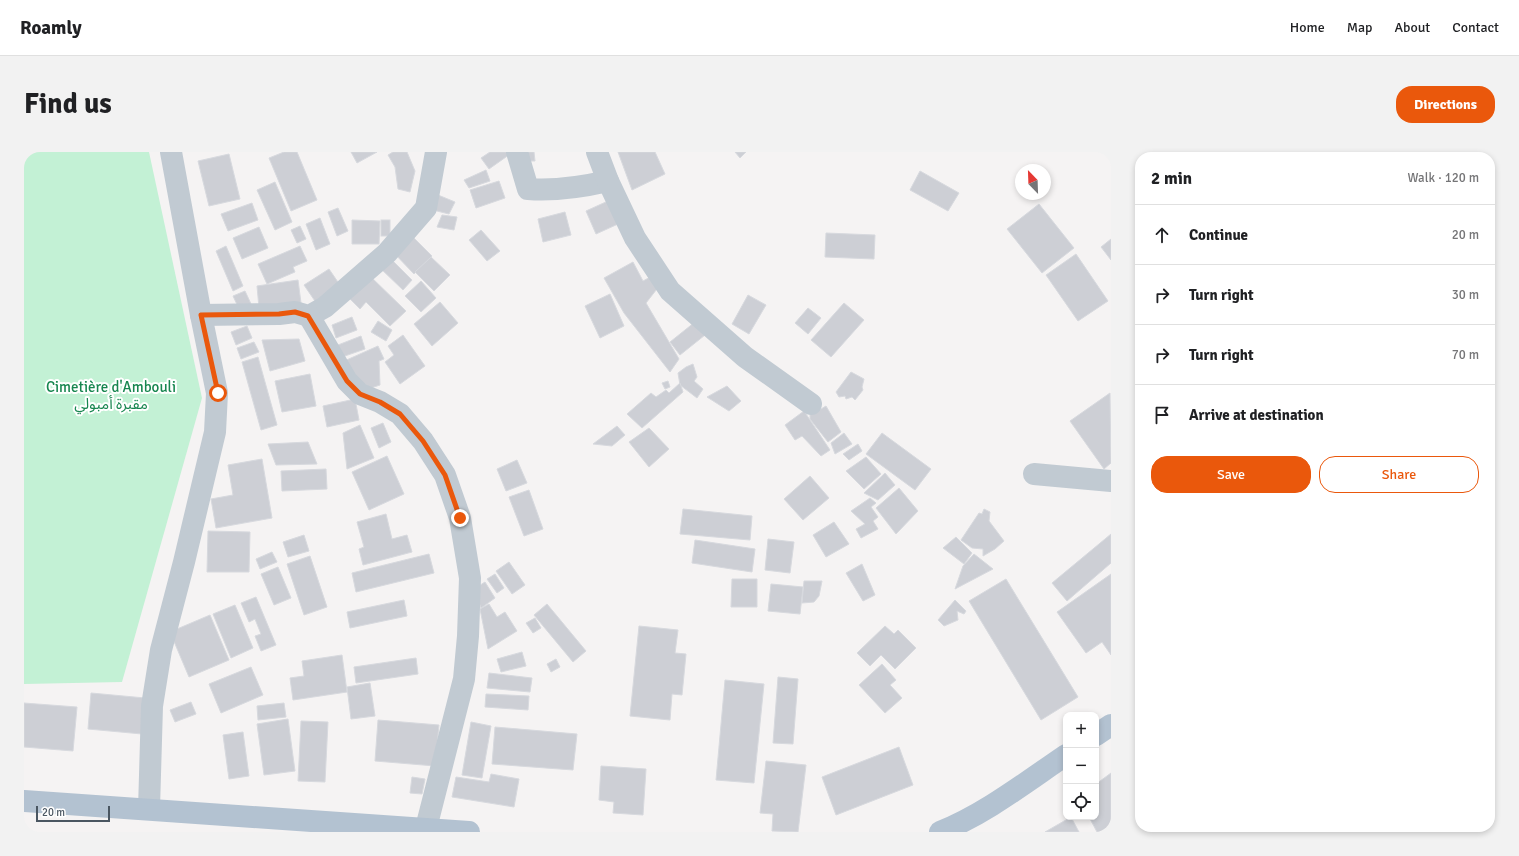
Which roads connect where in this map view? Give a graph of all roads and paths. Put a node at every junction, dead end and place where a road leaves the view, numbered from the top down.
1 (171, 152) edge
2 (436, 152) edge
3 (518, 152) edge
4 (597, 152) edge
5 (608, 181) junction
6 (201, 315) junction
7 (308, 316) junction
8 (811, 404) dead end
9 (1034, 474) dead end
10 (1111, 481) edge
11 (1111, 725) edge
12 (1099, 733) edge
13 (1063, 757) edge
14 (24, 801) edge
15 (149, 809) junction
16 (426, 828) junction
17 (470, 832) edge
18 (940, 832) edge

1 - 6 street
2 - 7 street
3 - 5 street
4 - 5 street
5 - 8 street
6 - 7 street
6 - 15 street
7 - 16 street
9 - 10 street
11 - 12 main road
13 - 18 main road
14 - 15 main road
15 - 16 main road
16 - 17 main road

